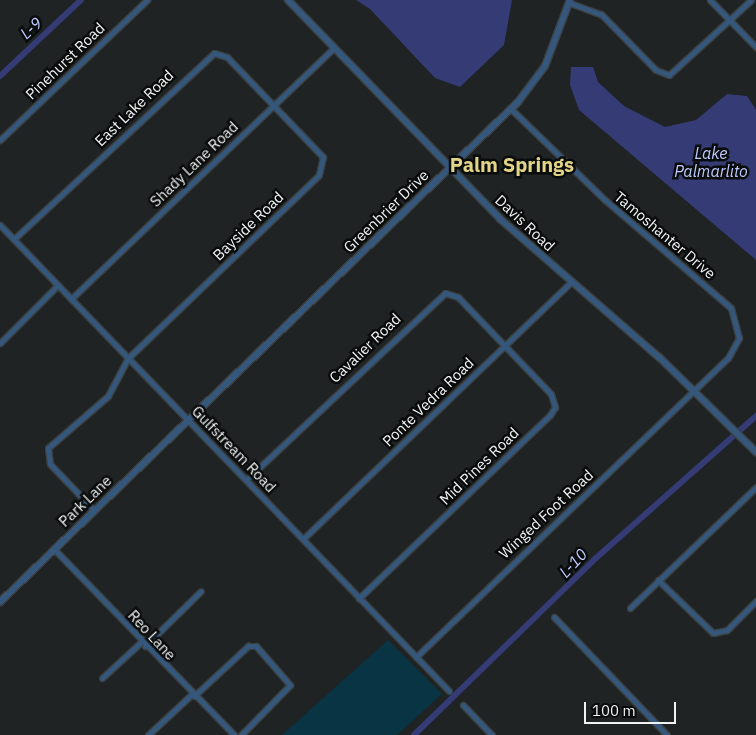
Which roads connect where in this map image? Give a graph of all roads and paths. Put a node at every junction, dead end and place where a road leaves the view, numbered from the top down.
1 (146, 0) edge
2 (288, 0) edge
3 (710, 0) edge
4 (751, 0) edge
5 (570, 1) edge
6 (730, 20) junction
7 (756, 47) edge
8 (334, 48) junction
9 (274, 105) junction
10 (511, 109) junction
11 (0, 140) edge
12 (450, 168) junction
13 (0, 224) edge
14 (14, 240) junction
15 (571, 282) junction
16 (58, 285) junction
17 (71, 298) junction
18 (0, 343) edge
19 (505, 345) junction
20 (128, 358) junction
21 (695, 390) junction
22 (187, 419) junction
23 (756, 452) edge
24 (246, 480) junction
25 (756, 487) edge
26 (94, 510) junction
27 (302, 539) junction
28 (54, 549) junction
29 (658, 580) junction
30 (201, 591) dead end
31 (359, 598) junction
32 (756, 601) edge
33 (0, 602) edge
34 (630, 608) dead end
35 (554, 618) dead end
36 (143, 644) junction
37 (416, 657) junction
38 (102, 678) dead end
39 (449, 691) dead end
40 (193, 695) junction
41 (463, 705) dead end
42 (148, 735) edge
43 (234, 735) edge
44 (240, 735) edge
45 (492, 735) edge
46 (667, 735) edge

1 - 11 street, Pinehurst Road
2 - 8 street, Davis Road
3 - 6 street
4 - 6 street
5 - 6 street
5 - 10 street, Greenbrier Drive
6 - 7 street
8 - 9 street, Shady Lane Road
8 - 12 street, Davis Road
9 - 14 street, East Lake Road
9 - 17 street, Shady Lane Road
9 - 20 street, Bayside Road
10 - 12 street, Greenbrier Drive
10 - 21 street, Tamoshanter Drive
12 - 15 street, Davis Road
12 - 22 street, Greenbrier Drive
13 - 14 street, Gulfstream Road
14 - 16 street, Gulfstream Road
15 - 19 street, Ponte Vedra Road
15 - 21 street, Davis Road
16 - 17 street, Gulfstream Road
16 - 18 street
17 - 20 street, Gulfstream Road
19 - 24 street, Cavalier Road
19 - 27 street, Ponte Vedra Road
19 - 31 street, Mid Pines Road
20 - 22 street, Gulfstream Road
20 - 26 street
21 - 23 street, Davis Road
21 - 37 street, Winged Foot Road
22 - 24 street, Gulfstream Road
22 - 26 street, Park Lane
24 - 27 street, Gulfstream Road
25 - 29 street
26 - 28 street, Park Lane
27 - 31 street, Gulfstream Road
28 - 33 street, Park Lane
28 - 36 street, Reo Lane
29 - 32 street
29 - 34 street
30 - 36 street
31 - 37 street, Gulfstream Road
35 - 46 street
36 - 38 street
36 - 40 street, Reo Lane
37 - 39 street, Gulfstream Road
40 - 42 street
40 - 43 street, Reo Lane
40 - 44 street
41 - 45 street

